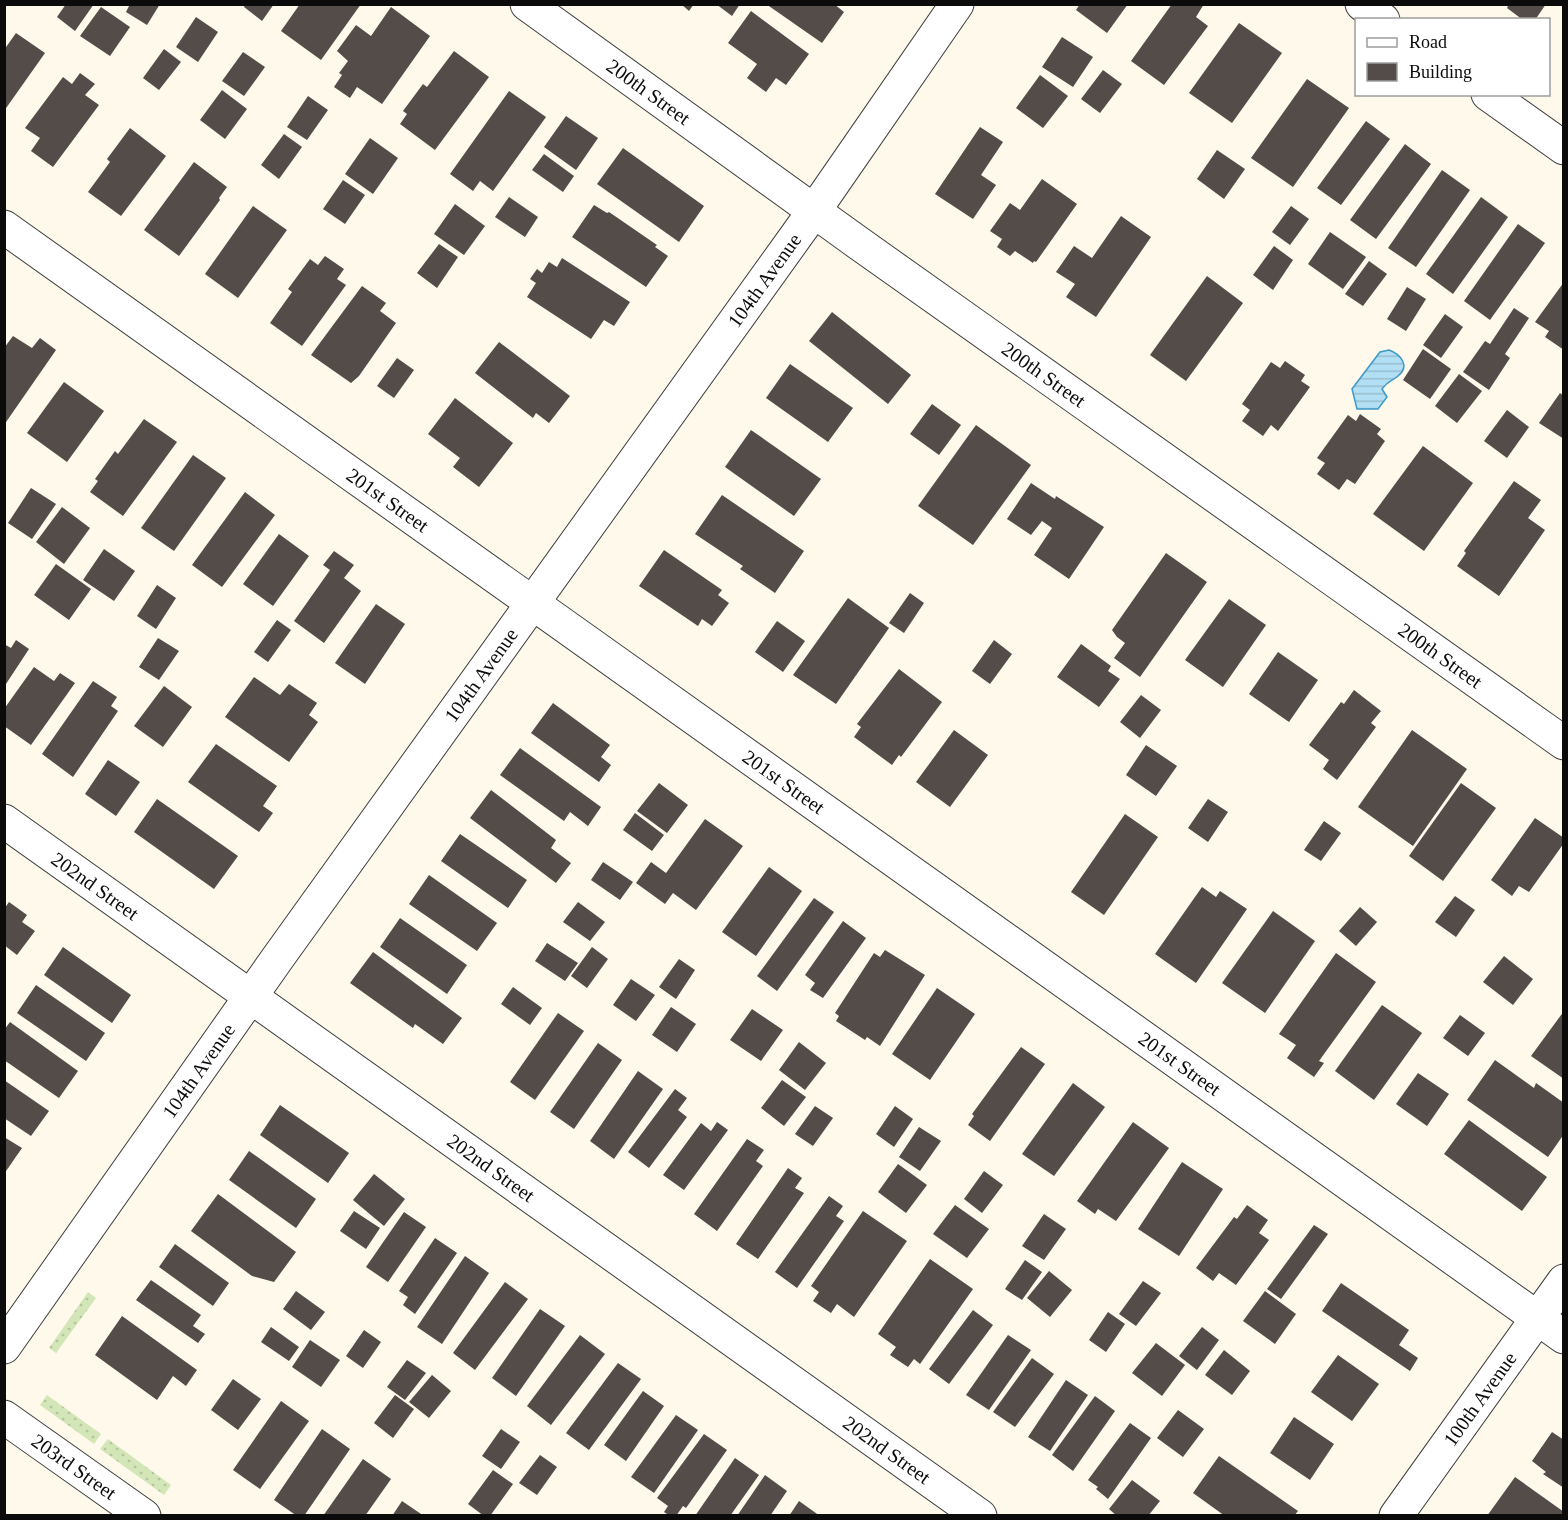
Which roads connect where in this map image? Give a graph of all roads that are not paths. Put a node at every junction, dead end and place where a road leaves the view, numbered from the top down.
1 (527, 4) edge
2 (957, 4) edge
3 (1362, 4) edge
4 (1380, 18) edge
5 (1491, 96) edge
6 (1563, 148) edge
7 (814, 211) junction
8 (4, 227) edge
9 (532, 603) junction
10 (1563, 743) edge
11 (4, 821) edge
12 (250, 997) junction
13 (1563, 1281) edge
14 (1537, 1318) junction
15 (1563, 1337) edge
16 (4, 1347) edge
17 (4, 1417) edge
18 (144, 1515) edge
19 (980, 1515) edge
20 (1396, 1515) edge

1 - 7 street, 200th Street
2 - 7 street, 104th Avenue
3 - 4 street
5 - 6 street
7 - 9 street, 104th Avenue
7 - 10 street, 200th Street
8 - 9 street, 201st Street
9 - 12 street, 104th Avenue
9 - 14 street, 201st Street
11 - 12 street, 202nd Street
12 - 16 street, 104th Avenue
12 - 19 street, 202nd Street
13 - 14 street, 100th Avenue
14 - 15 street, 201st Street
14 - 20 street, 100th Avenue
17 - 18 street, 203rd Street

